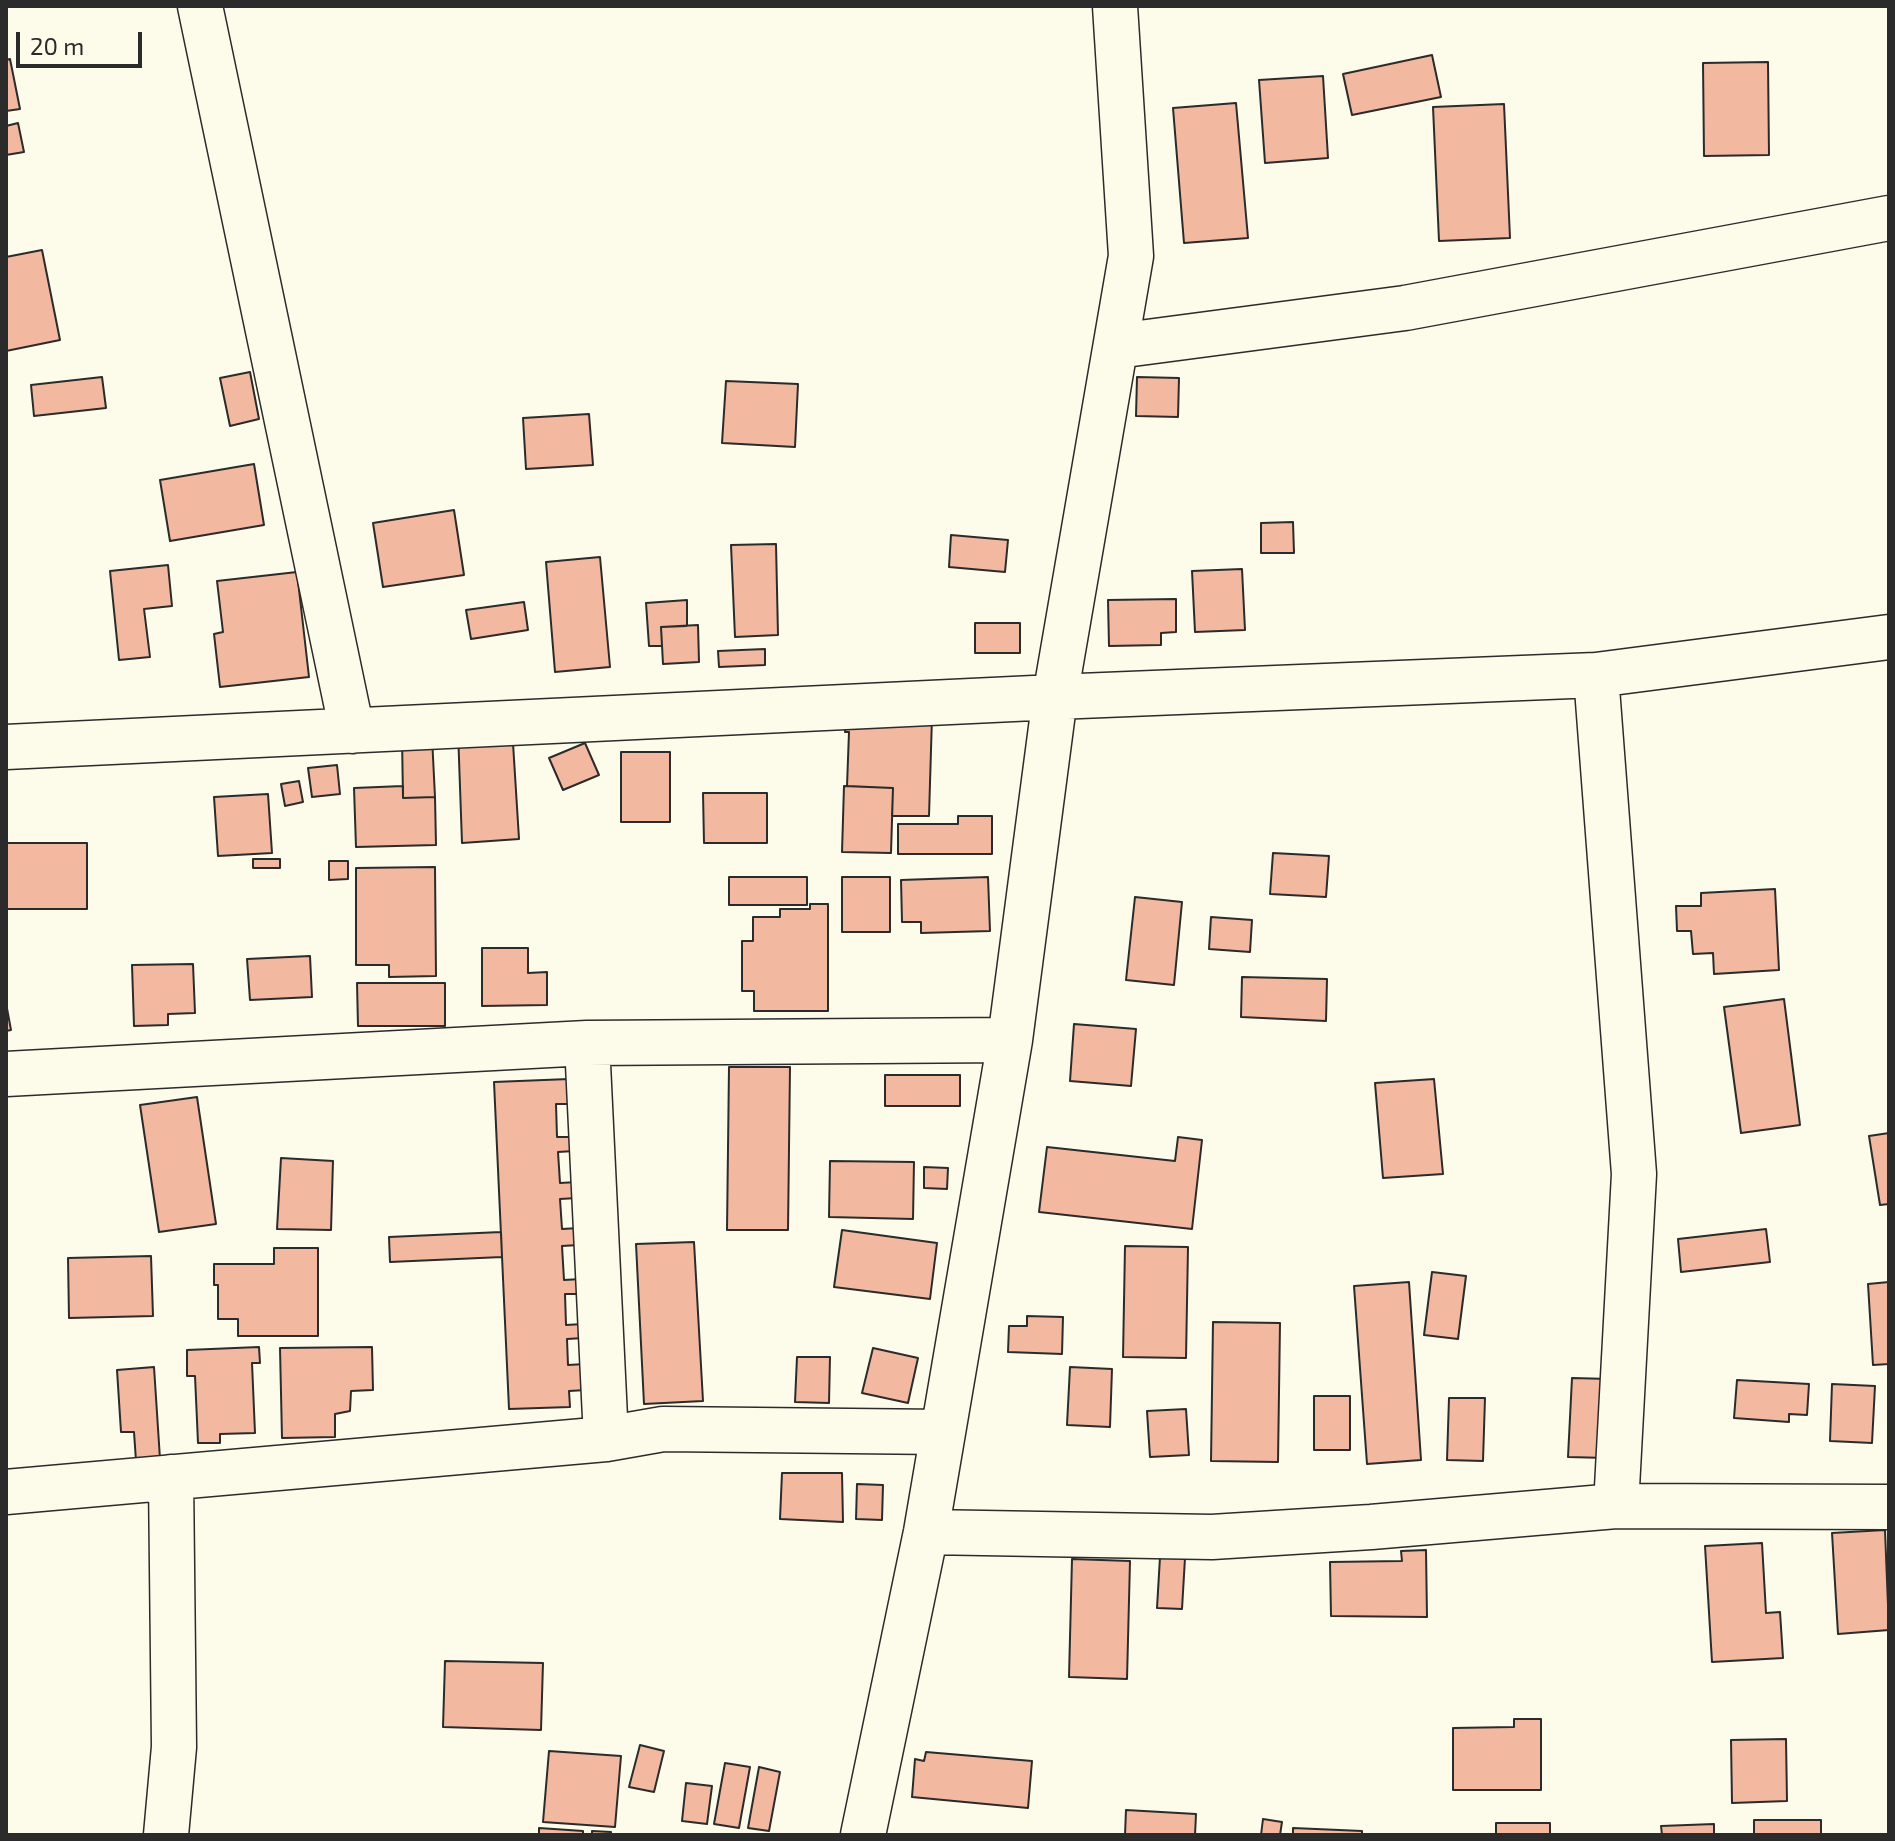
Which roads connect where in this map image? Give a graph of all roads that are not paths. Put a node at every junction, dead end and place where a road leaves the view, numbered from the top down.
1 (200, 6) edge
2 (1115, 6) edge
3 (1889, 218) edge
4 (1117, 346) junction
5 (1889, 637) edge
6 (1596, 675) junction
7 (1055, 697) junction
8 (352, 731) junction
9 (6, 747) edge
10 (1010, 1040) junction
11 (587, 1043) junction
12 (6, 1074) edge
13 (943, 1432) junction
14 (606, 1439) junction
15 (171, 1477) junction
16 (6, 1492) edge
17 (1616, 1506) junction
18 (1889, 1507) edge
19 (926, 1532) junction
20 (166, 1835) edge
21 (863, 1835) edge

1 - 8 street
2 - 4 street
3 - 4 street
4 - 7 street
5 - 6 street
6 - 7 street
6 - 17 street
7 - 8 street
7 - 10 street
8 - 9 street
10 - 11 street
10 - 13 street
11 - 12 street
11 - 14 street
13 - 14 street
13 - 19 street
14 - 15 street
15 - 16 street
15 - 20 street
17 - 18 street
17 - 19 street
19 - 21 street

